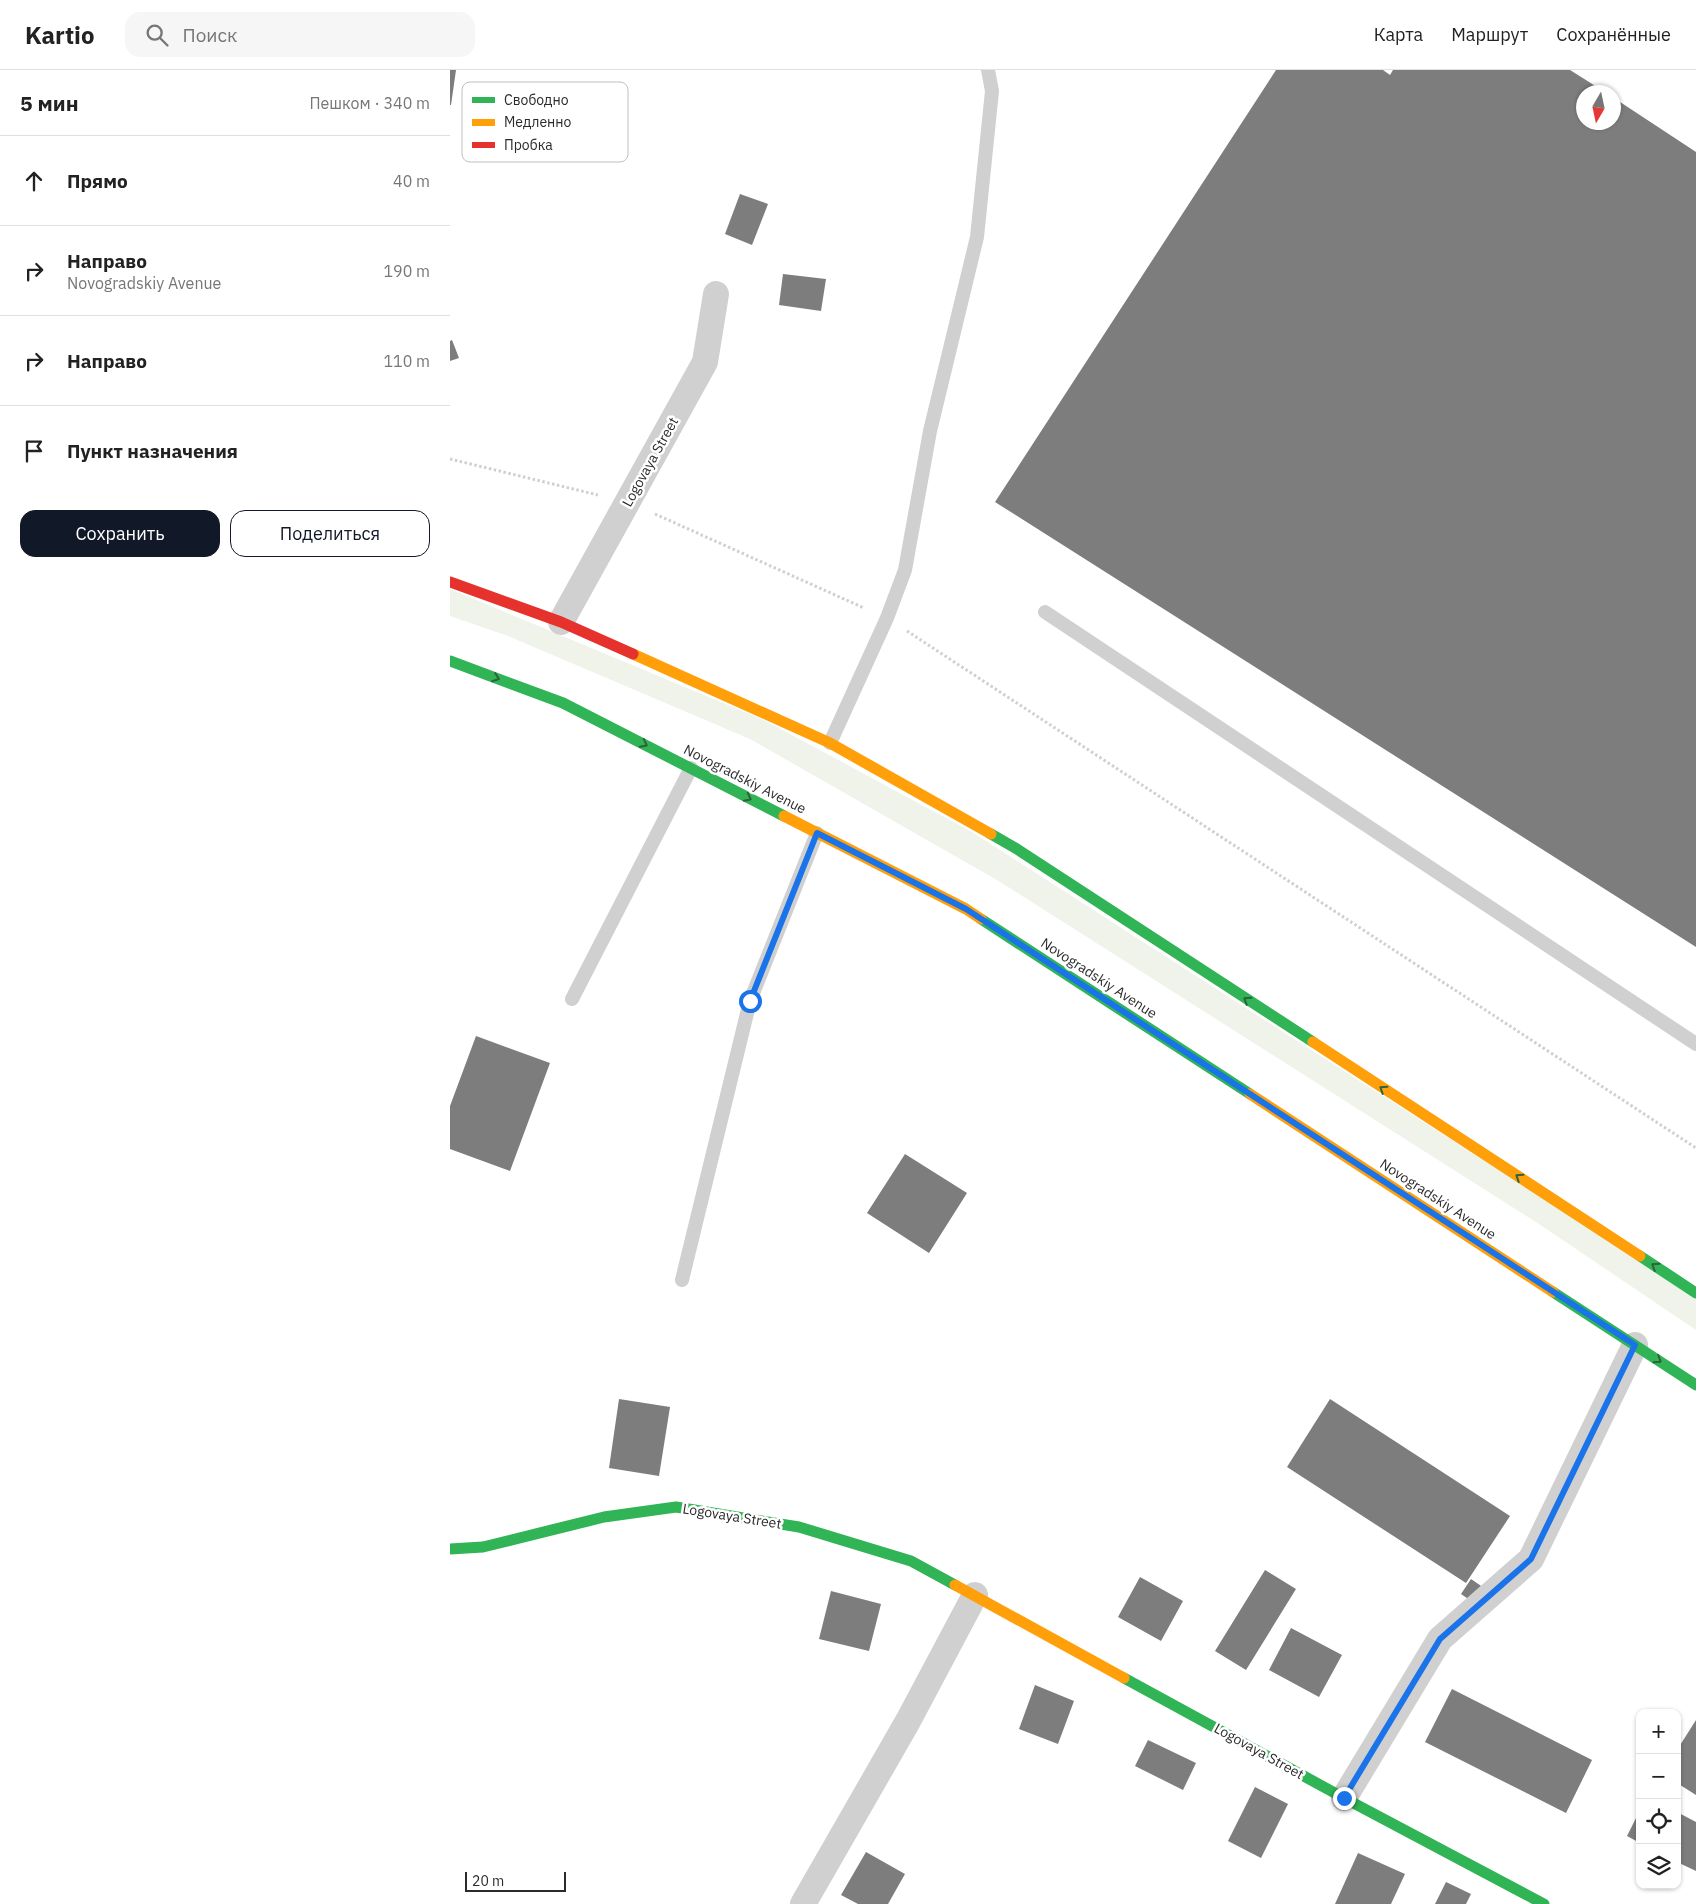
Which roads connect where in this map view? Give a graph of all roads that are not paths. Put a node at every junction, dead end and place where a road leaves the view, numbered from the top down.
1 (988, 70) edge
2 (716, 294) dead end
3 (450, 582) edge
4 (1045, 612) dead end
5 (561, 622) junction
6 (450, 661) edge
7 (830, 743) junction
8 (691, 768) junction
9 (817, 833) junction
10 (572, 999) dead end
11 (1696, 1044) edge
12 (682, 1280) dead end
13 (1696, 1293) edge
14 (1635, 1345) junction
15 (1696, 1385) edge
16 (450, 1549) edge
17 (975, 1595) junction
18 (1344, 1798) junction
19 (803, 1904) edge
20 (1544, 1904) edge

1 - 7 lane
2 - 5 street, Logovaya Street
3 - 5 main road
4 - 11 lane
5 - 7 main road
6 -> 8 main road, Novogradskiy Avenue
13 -> 7 main road
8 -> 9 main road, Novogradskiy Avenue
8 - 10 lane
9 - 12 lane
9 - 14 main road, Novogradskiy Avenue
14 -> 15 main road, Novogradskiy Avenue
14 - 18 street
16 - 17 main road, Logovaya Street
17 - 18 main road, Logovaya Street
17 - 19 street
18 - 20 main road, Logovaya Street

